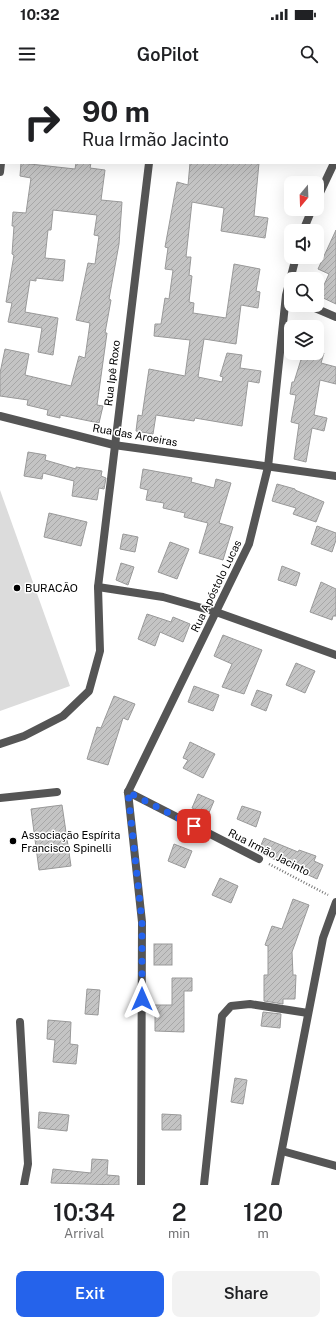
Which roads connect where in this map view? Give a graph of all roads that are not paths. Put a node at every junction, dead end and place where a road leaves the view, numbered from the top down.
1 (149, 164) edge
2 (334, 164) edge
3 (324, 184) edge
4 (287, 312) edge
5 (324, 312) edge
6 (336, 317) edge
7 (0, 416) edge
8 (114, 445) junction
9 (268, 467) junction
10 (336, 476) edge
11 (98, 587) junction
12 (216, 612) junction
13 (336, 655) edge
14 (0, 744) edge
15 (57, 792) dead end
16 (128, 792) junction
17 (0, 798) edge
18 (259, 859) road end
19 (336, 902) edge
20 (308, 1013) junction
21 (20, 1022) dead end
22 (282, 1151) junction
23 (336, 1166) edge
24 (24, 1185) edge
25 (142, 1185) edge
26 (204, 1185) edge
27 (275, 1185) edge

1 - 8 street, Rua Ipê Roxo
2 - 3 street
4 - 9 street, Rua Apóstolo Lucas
5 - 6 street
7 - 8 street, Rua das Aroeiras
8 - 9 street, Rua das Aroeiras
8 - 11 street, Rua Ipê Roxo
9 - 10 street, Rua das Aroeiras
9 - 12 street, Rua Apóstolo Lucas
11 - 12 street
11 - 14 street, Rua Ipê Roxo
12 - 13 street
12 - 16 street, Rua Apóstolo Lucas
15 - 17 street
16 - 18 street, Rua Irmão Jacinto
16 - 25 street
19 - 20 street
20 - 22 street
20 - 26 street
21 - 24 street
22 - 23 street
22 - 27 street

